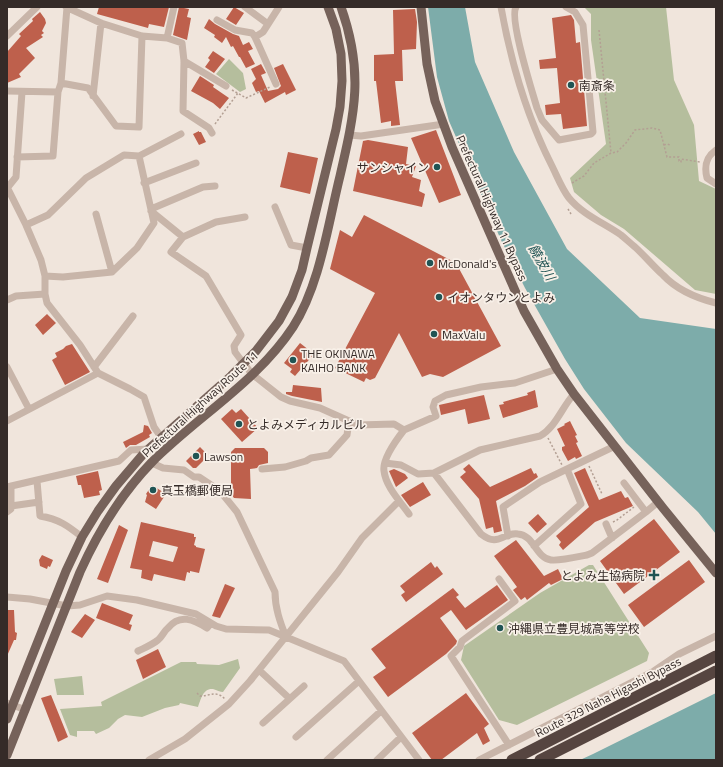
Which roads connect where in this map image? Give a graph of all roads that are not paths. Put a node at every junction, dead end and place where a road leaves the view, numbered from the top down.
1 (66, 7) edge
2 (174, 7) edge
3 (245, 7) edge
4 (279, 7) edge
5 (328, 7) edge
6 (341, 7) edge
7 (420, 7) edge
8 (501, 7) edge
9 (516, 7) edge
10 (566, 7) edge
11 (34, 8) edge
12 (217, 20) dead end
13 (101, 23) junction
14 (268, 24) junction
15 (7, 36) edge
16 (142, 36) junction
17 (255, 37) junction
18 (167, 38) junction
19 (184, 61) junction
20 (61, 83) junction
21 (276, 84) road end
22 (226, 86) road end
23 (7, 91) edge
24 (22, 92) junction
25 (58, 92) junction
26 (92, 96) junction
27 (444, 124) junction
28 (212, 133) dead end
29 (181, 134) dead end
30 (349, 134) junction
31 (716, 150) edge
32 (139, 156) junction
33 (17, 157) junction
34 (196, 163) dead end
35 (144, 183) junction
36 (716, 184) edge
37 (215, 186) dead end
38 (8, 187) edge
39 (275, 207) dead end
40 (151, 210) junction
41 (96, 214) dead end
42 (245, 217) dead end
43 (26, 225) junction
44 (183, 236) junction
45 (307, 248) junction
46 (112, 272) junction
47 (45, 276) junction
48 (45, 294) junction
49 (7, 300) edge
50 (716, 303) edge
51 (133, 316) dead end
52 (244, 364) junction
53 (7, 367) edge
54 (557, 369) junction
55 (96, 370) junction
56 (252, 374) junction
57 (574, 394) junction
58 (29, 409) junction
59 (7, 421) edge
60 (349, 422) junction
61 (404, 430) junction
62 (161, 437) junction
63 (170, 446) junction
64 (615, 446) junction
65 (148, 449) junction
66 (152, 462) junction
67 (385, 463) junction
68 (262, 469) dead end
69 (566, 470) junction
70 (434, 473) junction
71 (37, 481) junction
72 (624, 483) dead end
73 (9, 487) edge
74 (399, 501) junction
75 (39, 502) junction
76 (658, 502) junction
77 (9, 509) edge
78 (646, 512) junction
79 (409, 514) dead end
80 (606, 524) road end
81 (508, 536) junction
82 (82, 537) junction
83 (612, 538) junction
84 (534, 546) junction
85 (716, 573) edge
86 (499, 578) dead end
87 (7, 597) edge
88 (54, 604) junction
89 (67, 606) junction
90 (211, 623) junction
91 (716, 636) edge
92 (286, 637) junction
93 (138, 651) dead end
94 (716, 656) edge
95 (259, 670) junction
96 (716, 671) edge
97 (359, 681) junction
98 (304, 686) dead end
99 (289, 698) junction
100 (10, 704) edge
101 (26, 710) junction
102 (381, 711) junction
103 (7, 719) edge
104 (263, 723) dead end
105 (296, 737) dead end
106 (401, 737) junction
107 (509, 744) junction
108 (7, 755) edge
109 (158, 758) edge
110 (149, 760) edge
111 (327, 760) edge
112 (377, 760) edge
113 (419, 760) edge
114 (479, 760) edge
115 (512, 760) edge
116 (540, 760) edge

1 - 13 street
1 - 20 street
2 - 18 street
3 - 14 street
4 - 14 street
5 - 45 main road, Prefectural Highway Route 11
6 - 30 main road, Prefectural Highway Route 11
7 - 27 main road, Prefectural Highway 11 Bypass
8 - 50 street
9 - 10 street
11 - 15 street
12 - 17 street
13 - 16 street
13 - 26 street
14 - 17 street
16 - 18 street
16 - 26 street
17 - 21 street
18 - 19 street
19 - 22 street
19 - 28 street
20 - 25 street
20 - 26 street
23 - 24 street
24 - 25 street
24 - 33 street
25 - 33 street
27 - 30 street
27 - 54 main road, Prefectural Highway 11 Bypass
29 - 32 street
30 - 56 main road, Prefectural Highway Route 11
31 - 36 street
32 - 35 street
32 - 43 street
33 - 38 street
34 - 35 street
35 - 40 street
37 - 40 street
38 - 43 street
39 - 45 street
40 - 44 street
40 - 46 street
41 - 46 street
42 - 44 street
43 - 47 street
44 - 52 street
45 - 52 main road, Prefectural Highway Route 11
46 - 47 street
47 - 48 street
48 - 49 street
48 - 55 street
51 - 55 street
52 - 56 street
52 - 62 main road, Prefectural Highway Route 11
53 - 58 street
54 - 57 main road, Prefectural Highway 11 Bypass
54 - 61 street
55 - 58 street
55 - 62 street
56 - 60 street
56 - 63 main road, Prefectural Highway Route 11
57 - 64 main road, Prefectural Highway 11 Bypass
57 - 70 street
58 - 59 street
60 - 61 street
60 - 68 street
61 - 67 street
62 - 63 street
62 - 65 main road, Prefectural Highway Route 11
63 - 66 main road, Prefectural Highway Route 11
64 - 69 street
64 - 76 main road, Prefectural Highway 11 Bypass
65 - 71 street
65 - 82 main road, Prefectural Highway Route 11
66 - 89 main road, Prefectural Highway Route 11
66 - 92 street
67 - 70 street
67 - 74 street
69 - 81 street
69 - 84 street
70 - 81 street
71 - 73 street
71 - 75 street
72 - 78 street
73 - 77 street
74 - 79 street
74 - 92 street
75 - 77 street
75 - 82 street
76 - 78 street
76 - 85 main road, Prefectural Highway 11 Bypass
78 - 83 street
80 - 83 street
81 - 84 street
82 - 88 main road, Prefectural Highway Route 11
83 - 84 street
86 - 107 street
87 - 88 street
88 - 89 street
88 - 100 main road, Prefectural Highway Route 11
89 - 90 street
89 - 101 main road, Prefectural Highway Route 11
90 - 92 street
90 - 93 street
91 - 107 street
92 - 95 street
92 - 97 street
94 - 115 highway, Route 329 Naha Higashi Bypass
95 - 99 street
95 - 109 street
96 - 116 highway, Route 329 Naha Higashi Bypass
97 - 102 street
97 - 105 street
98 - 99 street
99 - 104 street
100 - 101 street
100 - 103 main road, Prefectural Highway Route 11
101 - 108 main road, Prefectural Highway Route 11
102 - 106 street
102 - 111 street
106 - 112 street
106 - 113 street
107 - 114 street
109 - 110 street

